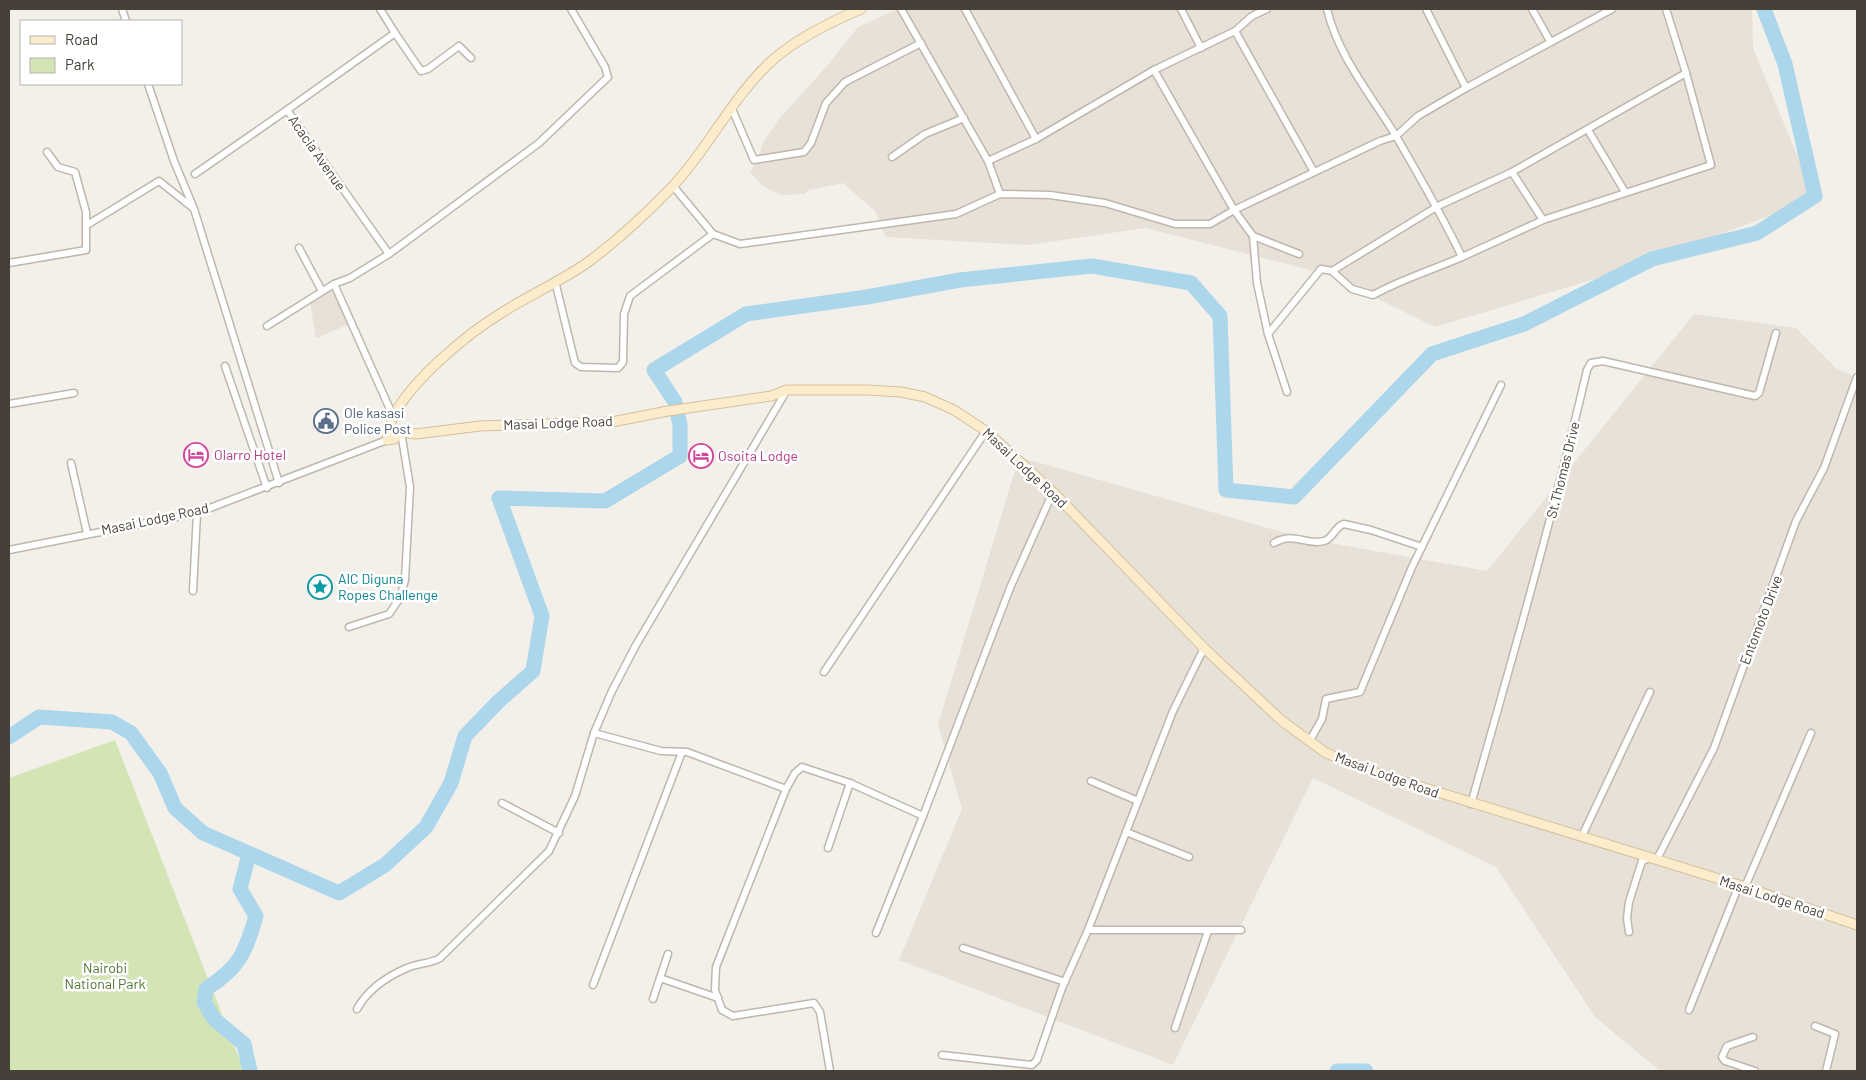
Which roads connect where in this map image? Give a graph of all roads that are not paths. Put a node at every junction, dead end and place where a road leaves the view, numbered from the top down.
1 (380, 9) edge
2 (571, 9) edge
3 (861, 9) edge
4 (901, 9) edge
5 (965, 9) edge
6 (1181, 9) edge
7 (1248, 9) edge
8 (1267, 9) edge
9 (1327, 9) edge
10 (1426, 9) edge
11 (1532, 9) edge
12 (1612, 9) edge
13 (1666, 9) edge
14 (1252, 16) junction
15 (1235, 31) junction
16 (395, 33) junction
17 (1550, 41) junction
18 (921, 43) junction
19 (1202, 48) junction
20 (471, 58) dead end
21 (1154, 70) junction
22 (1686, 72) junction
23 (148, 85) edge
24 (1466, 88) junction
25 (287, 110) junction
26 (732, 110) junction
27 (964, 118) junction
28 (1588, 130) junction
29 (1396, 136) junction
30 (1036, 139) junction
31 (46, 152) dead end
32 (892, 156) dead end
33 (988, 160) junction
34 (1314, 172) junction
35 (1512, 172) junction
36 (195, 174) dead end
37 (673, 186) junction
38 (1625, 192) junction
39 (1000, 194) junction
40 (1438, 206) junction
41 (194, 209) junction
42 (1234, 210) junction
43 (1543, 220) junction
44 (87, 225) junction
45 (713, 234) junction
46 (1253, 236) junction
47 (299, 248) dead end
48 (389, 254) junction
49 (1299, 254) dead end
50 (1462, 257) junction
51 (9, 263) edge
52 (1332, 271) junction
53 (555, 281) junction
54 (334, 284) junction
55 (322, 291) junction
56 (267, 326) dead end
57 (1776, 333) dead end
58 (1268, 334) junction
59 (225, 366) dead end
60 (1857, 377) edge
61 (1501, 385) dead end
62 (787, 390) junction
63 (1287, 392) dead end
64 (74, 393) dead end
65 (9, 404) edge
66 (393, 416) junction
67 (986, 431) junction
68 (401, 432) junction
69 (387, 440) junction
70 (71, 463) dead end
71 (279, 483) junction
72 (267, 488) junction
73 (1053, 492) junction
74 (197, 513) junction
75 (87, 534) junction
76 (1274, 543) dead end
77 (1422, 547) junction
78 (9, 550) edge
79 (193, 591) dead end
80 (349, 627) dead end
81 (1204, 648) junction
82 (824, 672) dead end
83 (1650, 692) dead end
84 (594, 733) junction
85 (1811, 733) dead end
86 (1309, 742) junction
87 (682, 752) junction
88 (1091, 780) dead end
89 (850, 783) junction
90 (786, 789) junction
91 (1138, 801) junction
92 (502, 803) dead end
93 (1471, 804) junction
94 (923, 816) junction
95 (1126, 832) junction
96 (558, 833) junction
97 (1582, 836) junction
98 (828, 848) dead end
99 (1189, 857) dead end
100 (1654, 859) junction
101 (1742, 886) junction
102 (1857, 925) edge
103 (1088, 930) junction
104 (1208, 930) junction
105 (1241, 930) dead end
106 (1629, 932) dead end
107 (876, 933) dead end
108 (963, 948) dead end
109 (668, 954) dead end
110 (660, 978) junction
111 (1065, 982) junction
112 (593, 985) dead end
113 (718, 998) junction
114 (653, 999) dead end
115 (357, 1009) dead end
116 (1689, 1010) dead end
117 (1815, 1026) dead end
118 (1175, 1028) dead end
119 (1753, 1037) dead end
120 (942, 1055) dead end
121 (830, 1071) edge
122 (1754, 1071) edge
123 (1826, 1071) edge

1 - 16 street
2 - 48 street
3 - 26 street
4 - 18 street
5 - 30 street
6 - 19 street
7 - 14 street
8 - 14 street
9 - 29 street
10 - 24 street
11 - 17 street
12 - 17 street
13 - 22 street
14 - 15 street
15 - 19 street
15 - 34 street
16 - 20 street
16 - 25 street, Acacia Avenue
17 - 24 street
18 - 26 street
18 - 27 street
19 - 21 street
21 - 30 street
21 - 42 street
22 - 28 street
22 - 38 street
23 - 41 street
24 - 29 street
25 - 36 street
25 - 48 street, Acacia Avenue
26 - 37 street
27 - 32 street
27 - 33 street
28 - 35 street
28 - 38 street
29 - 34 street
29 - 40 street
30 - 33 street
31 - 44 street
33 - 39 street
34 - 42 street
35 - 40 street
35 - 43 street
37 - 45 street
37 - 53 street
38 - 43 street
39 - 42 street
39 - 45 street
40 - 50 street
40 - 52 street
41 - 44 street
41 - 71 street
42 - 46 street
43 - 50 street
44 - 51 street
45 - 53 street
46 - 49 street
46 - 58 street
47 - 55 street
48 - 54 street
50 - 52 street
52 - 58 street
53 - 66 street
54 - 55 street
54 - 66 street
55 - 56 street
57 - 93 street, St.Thomas Drive
58 - 63 street
59 - 72 street
60 - 100 street, Entomoto Drive
61 - 77 street
62 - 67 street, Masai Lodge Road
62 - 68 street, Masai Lodge Road
62 - 84 street
64 - 65 street
66 - 69 street
67 - 73 street, Masai Lodge Road
67 - 82 street
68 - 69 street, Masai Lodge Road
68 - 80 street
69 - 71 street, Masai Lodge Road
70 - 75 street
71 - 72 street, Masai Lodge Road
72 - 74 street, Masai Lodge Road
73 - 81 street, Masai Lodge Road
73 - 94 street
74 - 75 street, Masai Lodge Road
74 - 79 street
75 - 78 street, Masai Lodge Road
76 - 77 street
77 - 86 street
81 - 86 street, Masai Lodge Road
81 - 91 street
83 - 97 street
84 - 87 street
84 - 96 street
85 - 101 street
86 - 93 street, Masai Lodge Road
87 - 90 street
87 - 112 street
88 - 91 street
89 - 90 street
89 - 94 street
89 - 98 street
90 - 113 street
91 - 95 street
92 - 96 street
93 - 97 street, Masai Lodge Road
94 - 107 street
95 - 99 street
95 - 103 street
96 - 115 street
97 - 100 street, Masai Lodge Road
100 - 101 street, Masai Lodge Road
100 - 106 street, Entomoto Drive
101 - 102 street, Masai Lodge Road
101 - 116 street
103 - 104 street
103 - 111 street
104 - 105 street
104 - 118 street
108 - 111 street
109 - 110 street
110 - 113 street
110 - 114 street
111 - 120 street
113 - 121 street
117 - 123 street
119 - 122 street

